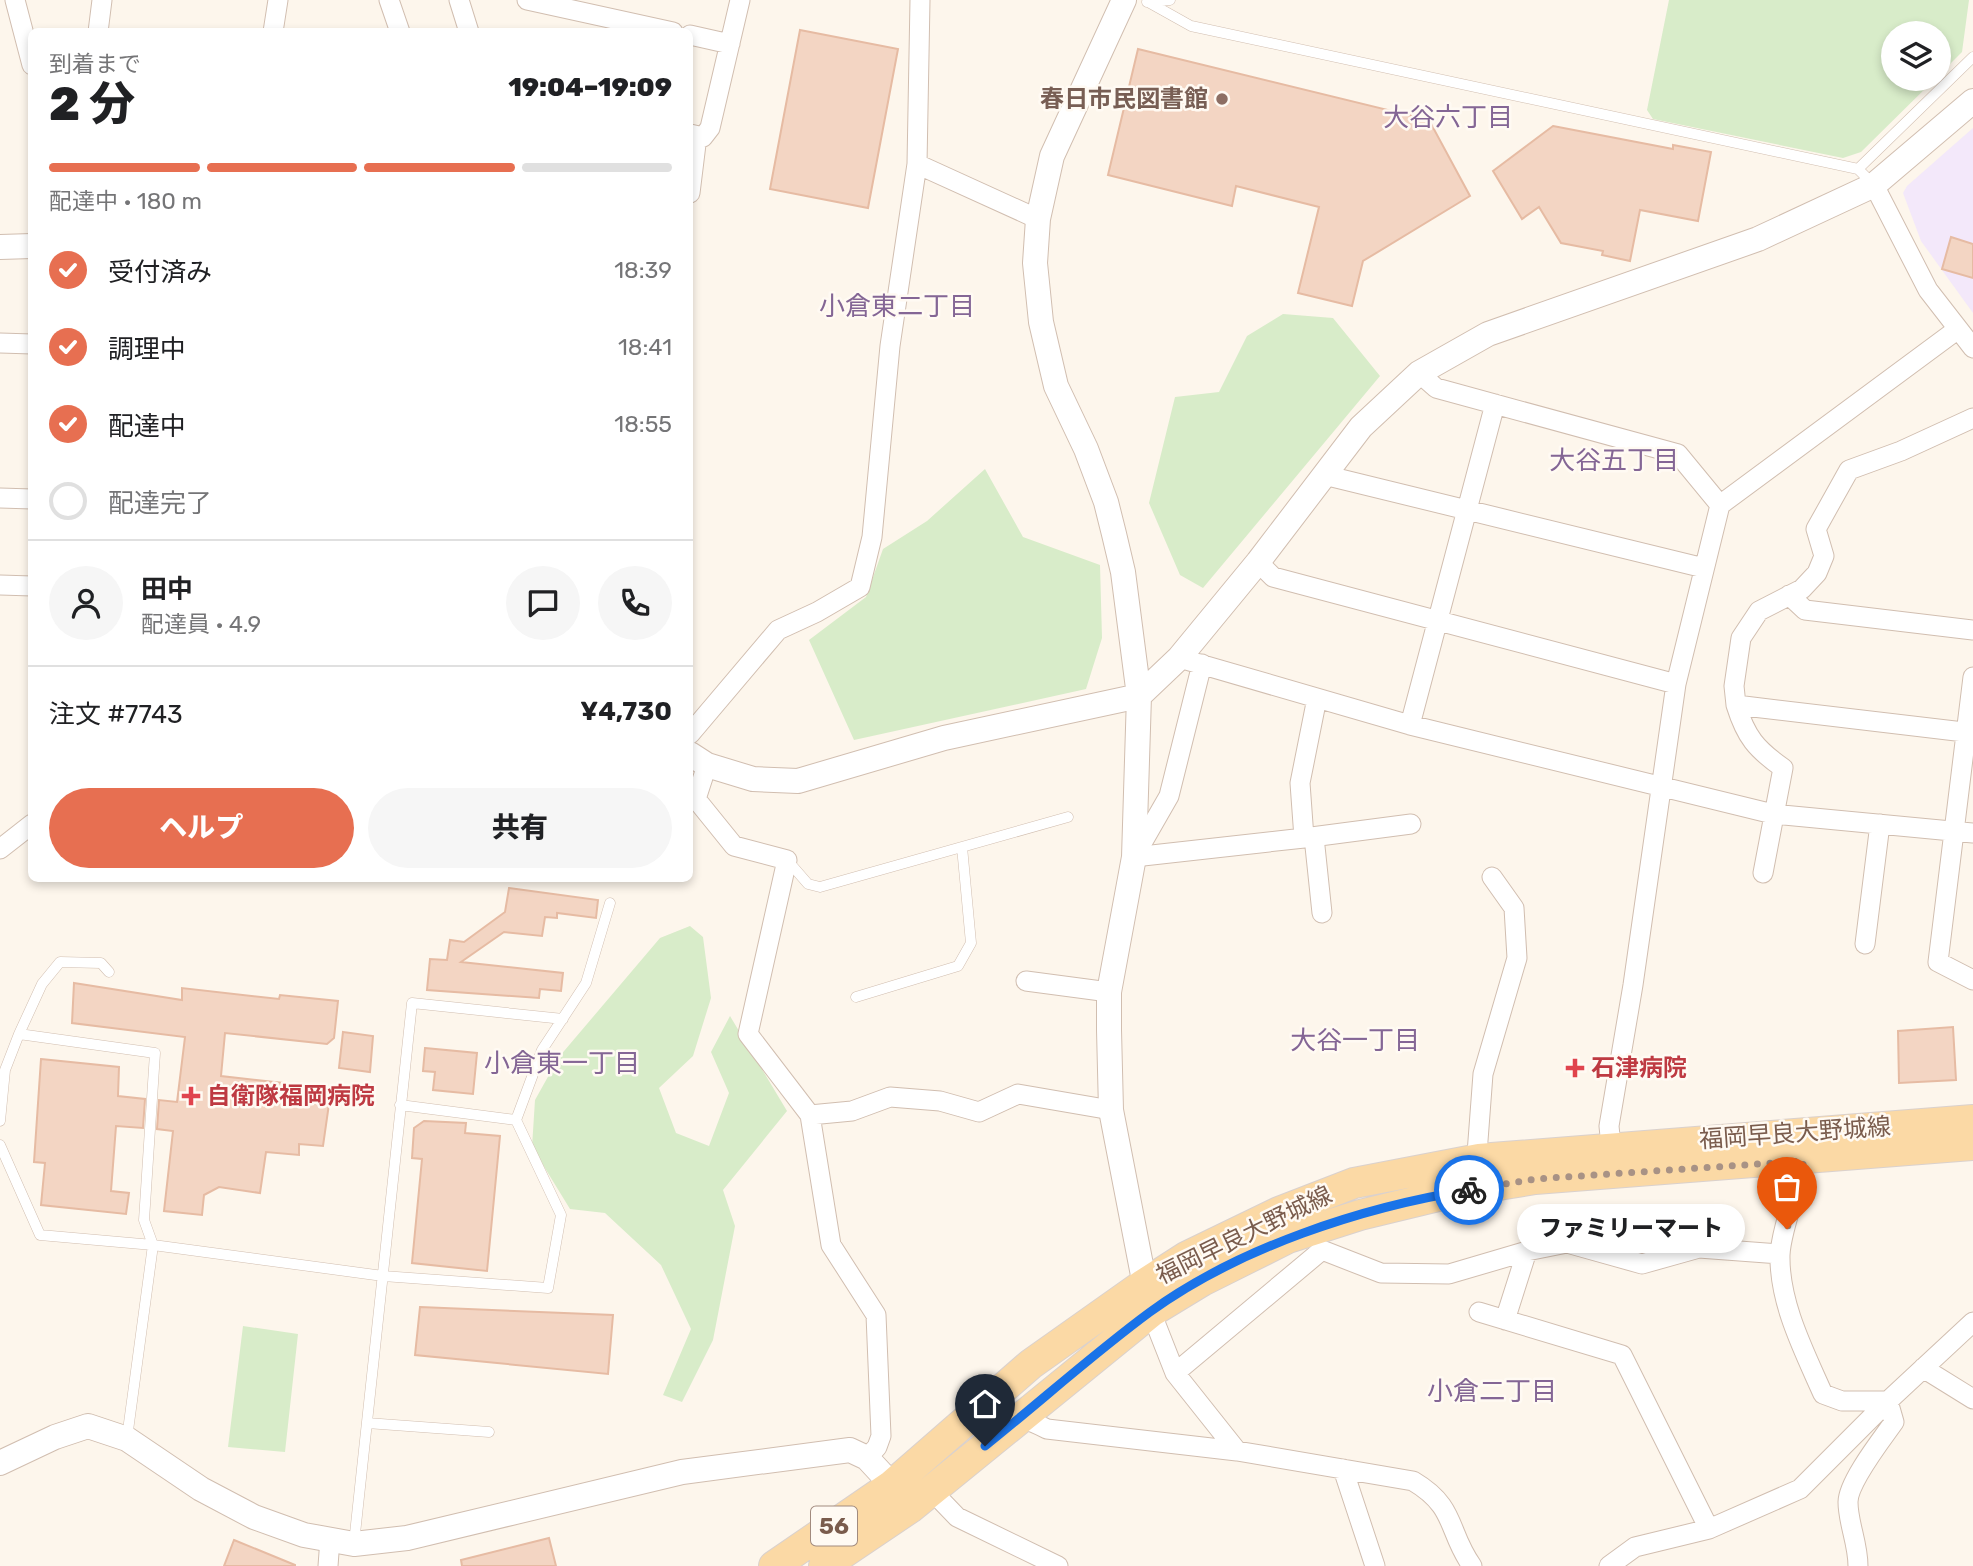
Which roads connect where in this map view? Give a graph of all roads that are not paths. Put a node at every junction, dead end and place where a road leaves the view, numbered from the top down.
1 (15, 0) edge
2 (102, 0) edge
3 (278, 0) edge
4 (389, 0) edge
5 (459, 0) edge
6 (527, 0) edge
7 (740, 0) edge
8 (920, 0) edge
9 (1170, 0) edge
10 (1138, 1) edge
11 (98, 28) edge
12 (274, 28) edge
13 (399, 28) edge
14 (468, 28) edge
15 (655, 28) edge
16 (693, 36) edge
17 (730, 44) junction
18 (28, 50) edge
19 (1973, 57) edge
20 (1973, 100) edge
21 (693, 135) edge
22 (917, 164) junction
23 (1866, 177) junction
24 (1038, 219) junction
25 (28, 246) edge
26 (0, 247) edge
27 (1958, 329) junction
28 (0, 343) edge
29 (28, 346) edge
30 (1973, 348) edge
31 (1419, 373) junction
32 (1495, 404) junction
33 (1973, 418) edge
34 (1324, 475) junction
35 (0, 498) edge
36 (28, 499) edge
37 (1720, 505) junction
38 (1466, 512) junction
39 (1258, 562) junction
40 (1704, 569) junction
41 (0, 585) edge
42 (28, 586) edge
43 (1789, 595) junction
44 (1437, 622) junction
45 (1973, 630) edge
46 (1190, 661) junction
47 (1973, 677) edge
48 (1676, 684) junction
49 (1139, 696) junction
50 (1317, 698) junction
51 (1736, 705) junction
52 (1410, 726) junction
53 (693, 730) edge
54 (1969, 733) edge
55 (699, 759) edge
56 (1660, 787) junction
57 (1773, 814) junction
58 (1068, 817) dead end
59 (1411, 824) dead end
60 (1880, 824) junction
61 (28, 827) edge
62 (1964, 832) edge
63 (1309, 838) junction
64 (962, 847) junction
65 (0, 849) edge
66 (1134, 857) junction
67 (786, 860) junction
68 (1763, 873) dead end
69 (1492, 877) dead end
70 (610, 902) dead end
71 (1321, 913) dead end
72 (1865, 944) dead end
73 (109, 972) dead end
74 (1973, 980) edge
75 (1026, 981) dead end
76 (1109, 992) junction
77 (856, 997) dead end
78 (563, 1019) junction
79 (19, 1034) junction
80 (400, 1105) junction
81 (1111, 1110) junction
82 (810, 1115) junction
83 (516, 1120) junction
84 (1973, 1120) edge
85 (0, 1121) edge
86 (1849, 1130) junction
87 (1717, 1139) junction
88 (1973, 1145) edge
89 (0, 1146) edge
90 (1611, 1146) junction
91 (1479, 1158) junction
92 (1804, 1161) junction
93 (1671, 1170) junction
94 (1587, 1176) junction
95 (1535, 1179) junction
96 (1455, 1192) junction
97 (153, 1245) junction
98 (1527, 1251) junction
99 (1780, 1254) junction
100 (383, 1276) junction
101 (1147, 1298) junction
102 (1479, 1311) dead end
103 (1505, 1320) junction
104 (1973, 1322) edge
105 (1923, 1368) junction
106 (1175, 1373) junction
107 (1973, 1399) edge
108 (1888, 1401) junction
109 (1022, 1416) junction
110 (367, 1423) junction
111 (958, 1429) junction
112 (489, 1432) dead end
113 (127, 1439) junction
114 (1237, 1451) junction
115 (867, 1458) junction
116 (0, 1463) edge
117 (1343, 1469) junction
118 (892, 1485) junction
119 (931, 1490) junction
120 (863, 1507) junction
121 (1709, 1529) junction
122 (342, 1541) junction
123 (328, 1566) edge
124 (774, 1566) edge
125 (824, 1566) edge
126 (1058, 1566) edge
127 (1375, 1566) edge
128 (1472, 1566) edge
129 (1609, 1566) edge
130 (1858, 1566) edge

1 - 18 street
2 - 11 street
3 - 12 street
4 - 13 street
5 - 14 street
6 - 15 street
7 - 17 street
8 - 22 street
9 - 10 lane
10 - 23 lane
10 - 24 street
16 - 17 street
17 - 21 street
19 - 23 lane
20 - 23 street
22 - 24 street
22 - 53 street
23 - 27 street
23 - 31 street
24 - 49 street
25 - 26 street
27 - 30 street
27 - 37 street
28 - 29 street
31 - 32 street
31 - 34 street
32 - 37 street
32 - 38 street
33 - 43 street
34 - 38 street
34 - 39 street
35 - 36 street
37 - 40 street
38 - 40 street
38 - 44 street
39 - 44 street
39 - 46 street
40 - 48 street
41 - 42 street
43 - 45 street
43 - 51 street
44 - 48 street
44 - 52 street
46 - 49 street
46 - 50 street
46 - 66 street
47 - 54 street
48 - 56 street
49 - 55 street
49 - 66 street
50 - 52 street
50 - 63 street
51 - 54 street
51 - 57 street
52 - 56 street
54 - 62 street
55 - 67 street
56 - 57 street
56 - 90 street
57 - 60 street
57 - 68 street
58 - 64 lane
59 - 63 street
60 - 62 street
60 - 72 street
61 - 65 street
62 - 74 street
63 - 66 street
63 - 71 street
64 - 67 lane
64 - 77 lane
66 - 76 street
67 - 82 street
69 - 91 street
70 - 78 lane
73 - 79 lane
75 - 76 street
76 - 81 street
78 - 80 lane
78 - 83 lane
79 - 85 lane
79 - 97 lane
80 - 83 lane
80 - 100 lane
81 - 82 street
81 - 101 street
82 - 115 street
83 - 100 lane
84 - 86 main road, 福岡早良大野城線 / 56
86 - 87 main road, 福岡早良大野城線 / 56
86 - 92 street
87 - 90 main road, 福岡早良大野城線 / 56
87 - 92 street
88 - 92 main road, 福岡早良大野城線 / 56
89 - 97 lane
90 - 91 main road, 福岡早良大野城線 / 56
90 - 93 street
90 - 94 street
91 - 95 street
91 - 96 street
91 - 101 main road, 福岡早良大野城線 / 56
92 - 93 main road, 福岡早良大野城線 / 56
92 - 99 street
93 - 94 main road, 福岡早良大野城線 / 56
94 - 95 main road, 福岡早良大野城線 / 56
95 - 96 main road, 福岡早良大野城線 / 56
96 - 101 main road, 福岡早良大野城線 / 56
97 - 100 lane
97 - 113 lane
98 - 99 street
98 - 103 street
98 - 106 street
99 - 108 street
100 - 110 lane
101 - 106 street
101 - 109 main road, 福岡早良大野城線 / 56
101 - 111 main road, 福岡早良大野城線 / 56
102 - 103 street
103 - 121 street
104 - 105 street
105 - 107 street
105 - 108 street
106 - 114 street
108 - 121 street
108 - 130 street
109 - 111 street
109 - 114 street
109 - 119 main road, 福岡早良大野城線 / 56
110 - 112 lane
110 - 122 lane
111 - 118 main road, 福岡早良大野城線 / 56
113 - 116 street
113 - 122 street
114 - 117 street
115 - 118 street
115 - 122 street
117 - 127 street
117 - 128 street
118 - 120 main road, 福岡早良大野城線 / 56
119 - 120 street
119 - 125 main road, 福岡早良大野城線 / 56
119 - 126 street
120 - 124 main road, 福岡早良大野城線 / 56
121 - 129 street
122 - 123 street

